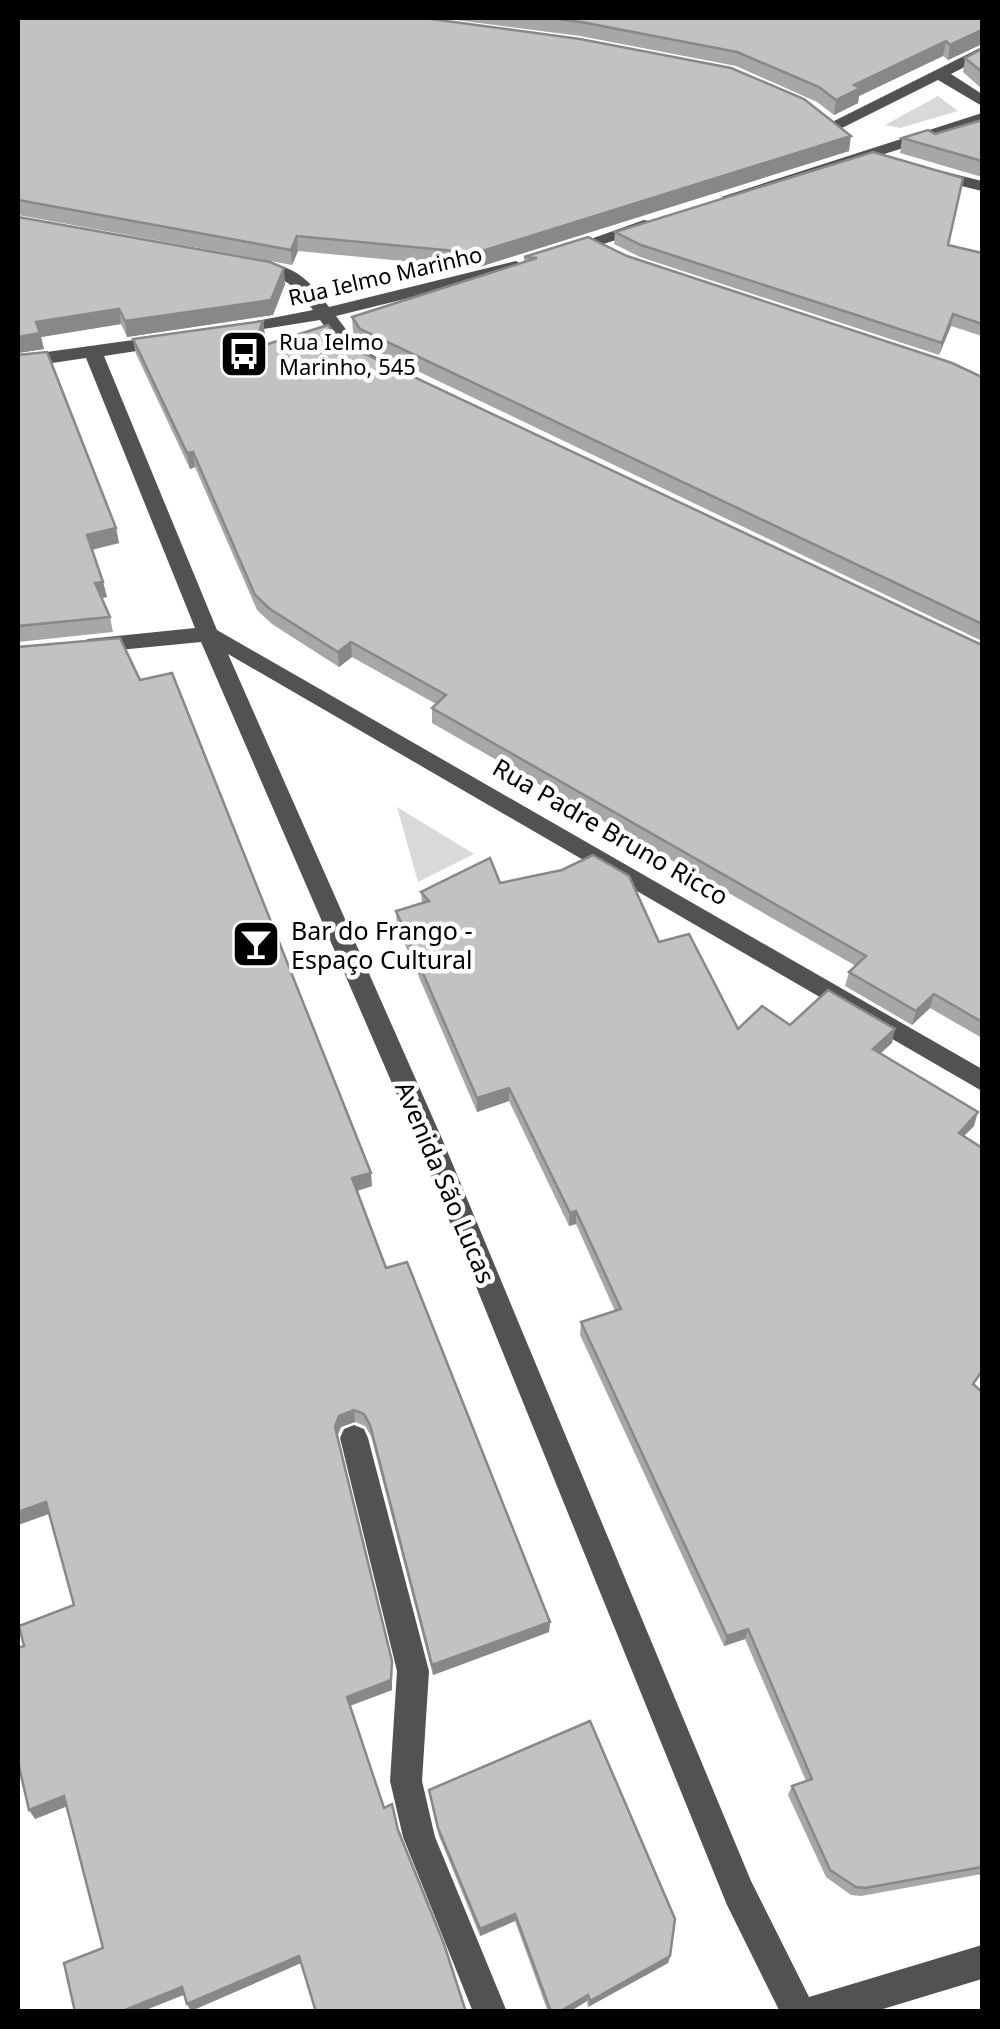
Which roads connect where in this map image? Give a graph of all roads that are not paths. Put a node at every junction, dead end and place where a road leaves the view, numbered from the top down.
1 (982, 52) edge
2 (939, 73) junction
3 (982, 100) edge
4 (982, 118) edge
5 (866, 152) junction
6 (982, 186) edge
7 (720, 200) edge
8 (664, 218) edge
9 (591, 243) junction
10 (614, 256) edge
11 (222, 259) edge
12 (323, 314) junction
13 (93, 352) junction
14 (18, 362) edge
15 (387, 368) edge
16 (208, 634) junction
17 (75, 647) edge
18 (982, 1081) edge
19 (354, 1438) dead end
20 (982, 1962) edge
21 (490, 2012) edge
22 (798, 2012) edge
23 (812, 2012) edge

1 - 2 street
2 - 3 street
2 - 5 street
4 - 5 street
5 - 6 street
5 - 7 street
8 - 9 street, Rua Ielmo Marinho
9 - 10 street
9 - 12 street, Rua Ielmo Marinho
11 - 12 street
12 - 13 street, Rua Ielmo Marinho
12 - 15 street
13 - 14 street, Rua Ielmo Marinho
13 - 16 street, Avenida São Lucas
16 - 17 street
16 - 18 street, Rua Padre Bruno Ricco
16 - 22 street, Avenida São Lucas
19 - 21 street
20 - 23 street

